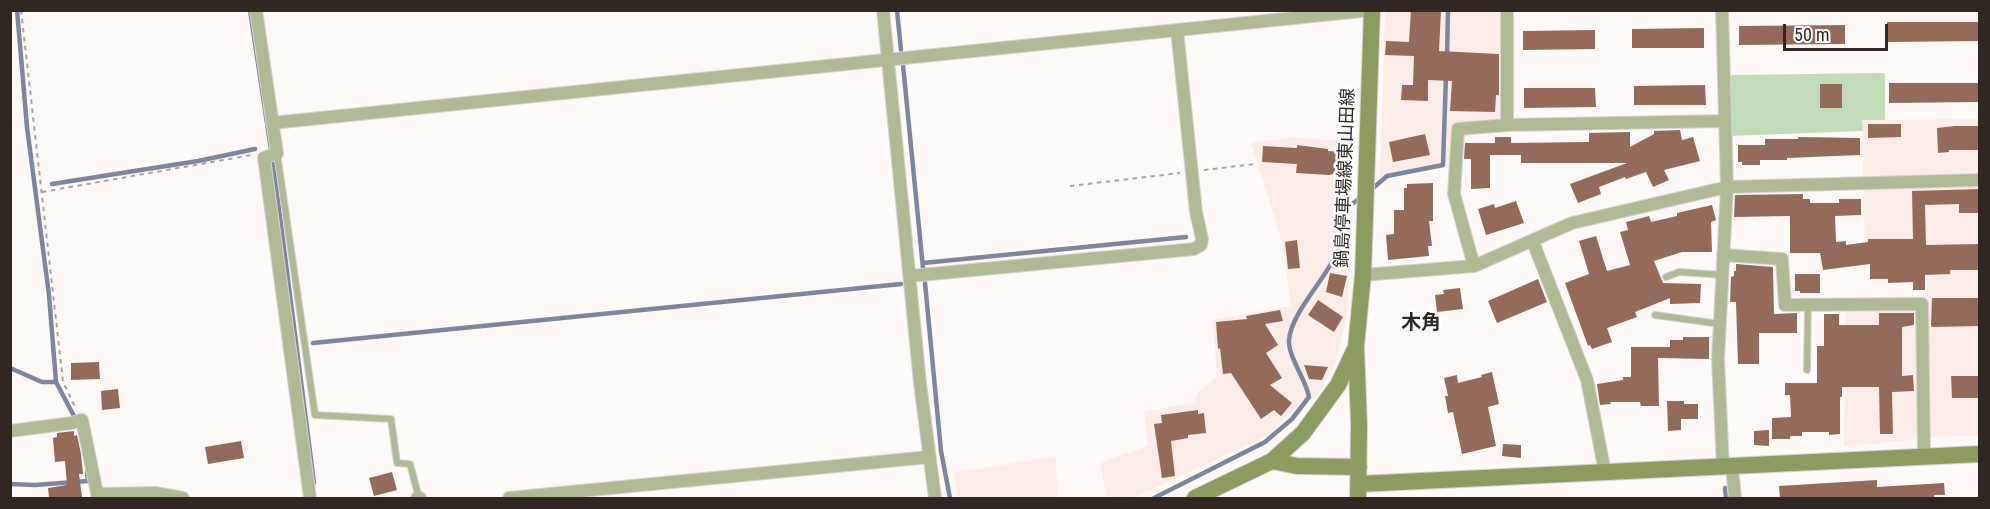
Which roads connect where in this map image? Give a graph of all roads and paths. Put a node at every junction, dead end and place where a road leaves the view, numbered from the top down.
1 (21, 10) edge
2 (256, 10) edge
3 (883, 10) edge
4 (1372, 10) edge
5 (1507, 10) edge
6 (1722, 10) edge
7 (1177, 30) junction
8 (888, 59) junction
9 (1724, 122) junction
10 (272, 123) junction
11 (1507, 125) junction
12 (277, 153) junction
13 (264, 158) junction
14 (1255, 164) dead end
15 (1192, 172) junction
16 (1980, 180) edge
17 (1070, 186) dead end
18 (1727, 187) junction
19 (42, 192) junction
20 (1533, 242) junction
21 (1724, 255) junction
22 (1474, 266) junction
23 (1362, 275) junction
24 (1722, 275) junction
25 (910, 276) junction
26 (1666, 278) dead end
27 (1808, 305) junction
28 (1655, 315) dead end
29 (1720, 324) junction
30 (1356, 346) junction
31 (1808, 370) dead end
32 (77, 421) junction
33 (10, 431) edge
34 (1980, 454) edge
35 (1924, 456) junction
36 (929, 457) junction
37 (1272, 461) junction
38 (1727, 467) junction
39 (1605, 472) junction
40 (1358, 483) edge
41 (97, 496) edge
42 (183, 498) edge
43 (310, 498) edge
44 (419, 498) edge
45 (509, 498) edge
46 (935, 498) edge
47 (1195, 498) edge
48 (1735, 498) edge

1 - 19 path
2 - 10 street
3 - 8 street
4 - 7 street
4 - 23 main road, 鍋島停車場線東山田線
5 - 11 street
6 - 9 street
7 - 8 street
7 - 15 street
8 - 10 street
8 - 25 street
9 - 11 street
9 - 18 street
10 - 12 street
11 - 22 street
12 - 13 street
12 - 44 lane
13 - 19 path
13 - 43 street
14 - 15 path
15 - 17 path
15 - 25 street
16 - 18 street
18 - 20 street
18 - 21 street
19 - 32 path
20 - 22 street
20 - 39 street
21 - 24 street
21 - 27 street
22 - 23 street
23 - 30 main road, 鍋島停車場線東山田線
24 - 26 lane
24 - 29 street
25 - 36 street
27 - 31 lane
27 - 35 street
28 - 29 lane
29 - 38 street
30 - 37 main road, 鍋島停車場線東山田線
30 - 40 main road, 鍋島停車場線東山田線
32 - 33 street
32 - 41 street
34 - 35 main road
35 - 38 main road
36 - 45 street
36 - 46 street
37 - 40 main road
37 - 47 main road, 鍋島停車場線東山田線
38 - 39 main road
38 - 48 street
39 - 40 main road
41 - 42 street

